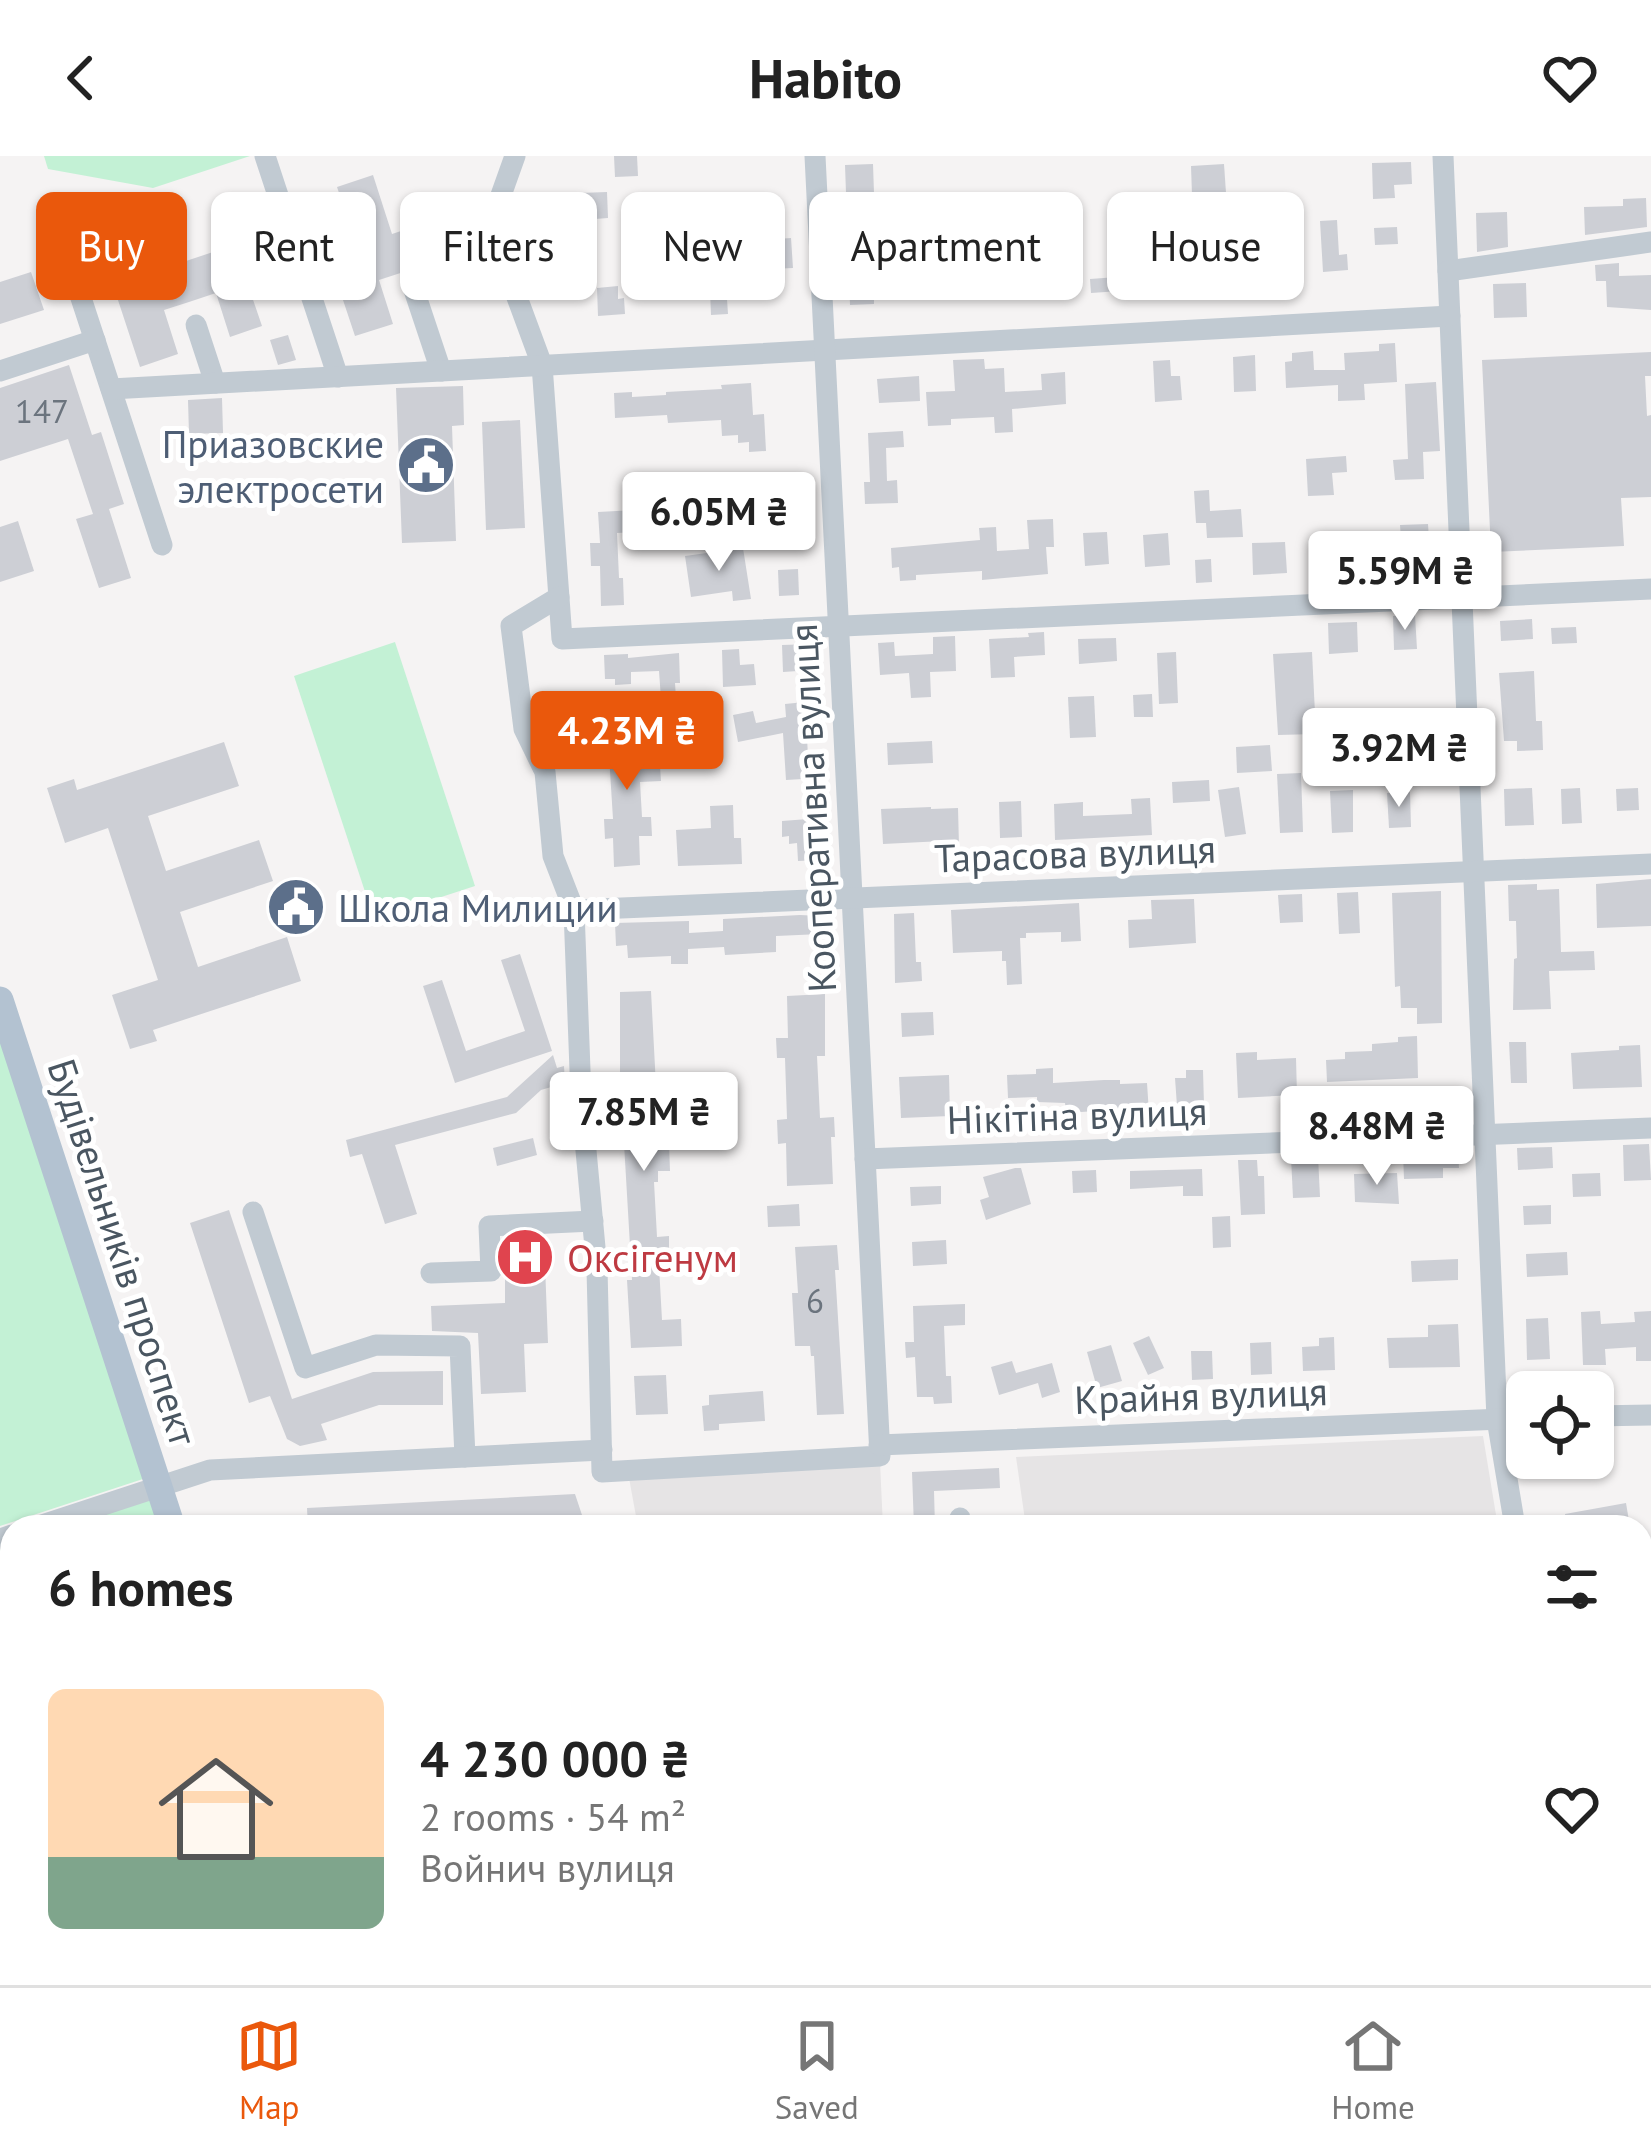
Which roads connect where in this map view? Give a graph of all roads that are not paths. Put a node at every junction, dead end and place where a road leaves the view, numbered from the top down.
1 (266, 156) edge
2 (515, 156) edge
3 (815, 156) edge
4 (1443, 156) edge
5 (502, 192) edge
6 (1651, 242) edge
7 (1448, 271) junction
8 (82, 300) edge
9 (417, 300) edge
10 (519, 300) edge
11 (1450, 316) junction
12 (196, 325) dead end
13 (95, 340) junction
14 (825, 350) junction
15 (542, 365) junction
16 (0, 371) edge
17 (441, 371) junction
18 (338, 376) junction
19 (215, 383) junction
20 (111, 389) junction
21 (163, 545) dead end
22 (1651, 589) edge
23 (559, 597) junction
24 (1462, 598) junction
25 (838, 626) junction
26 (1651, 864) edge
27 (1473, 872) junction
28 (852, 898) junction
29 (574, 910) junction
30 (0, 1000) edge
31 (1651, 1128) edge
32 (1485, 1134) junction
33 (865, 1159) junction
34 (253, 1212) dead end
35 (593, 1221) junction
36 (431, 1273) dead end
37 (1651, 1415) edge
38 (1614, 1416) edge
39 (1497, 1419) junction
40 (1506, 1419) edge
41 (879, 1451) junction
42 (465, 1457) junction
43 (602, 1461) junction
44 (159, 1487) junction
45 (73, 1515) edge
46 (168, 1515) edge
47 (1513, 1515) edge

1 - 18 street
2 - 5 street
3 - 14 street, Кооперативна вулиця
4 - 7 street
6 - 7 street
7 - 11 street
8 - 13 street
9 - 17 street
10 - 15 street
11 - 14 street
11 - 24 street
12 - 19 street
13 - 16 street
13 - 20 street
14 - 15 street
14 - 25 street, Кооперативна вулиця
15 - 17 street
15 - 23 street
17 - 18 street
18 - 19 street
19 - 20 street
20 - 21 street
22 - 24 street
23 - 25 street
23 - 29 street
24 - 25 street
24 - 27 street
25 - 28 street, Кооперативна вулиця
26 - 27 street, Тарасова вулиця
27 - 28 street, Тарасова вулиця
27 - 32 street
28 - 29 street, Тарасова вулиця
28 - 33 street, Кооперативна вулиця
29 - 35 street
30 - 44 main road, Будівельників проспект
31 - 32 street, Нікітіна вулиця
32 - 33 street, Нікітіна вулиця
32 - 39 street
33 - 41 street, Кооперативна вулиця
34 - 42 street
35 - 36 street
35 - 43 street
37 - 38 street
39 - 40 street, Крайня вулиця
39 - 41 street, Крайня вулиця
39 - 47 street
41 - 43 street, Крайня вулиця
42 - 43 street, Крайня вулиця
42 - 44 street, Крайня вулиця
44 - 45 street, Крайня вулиця
44 - 46 main road, Будівельників проспект

